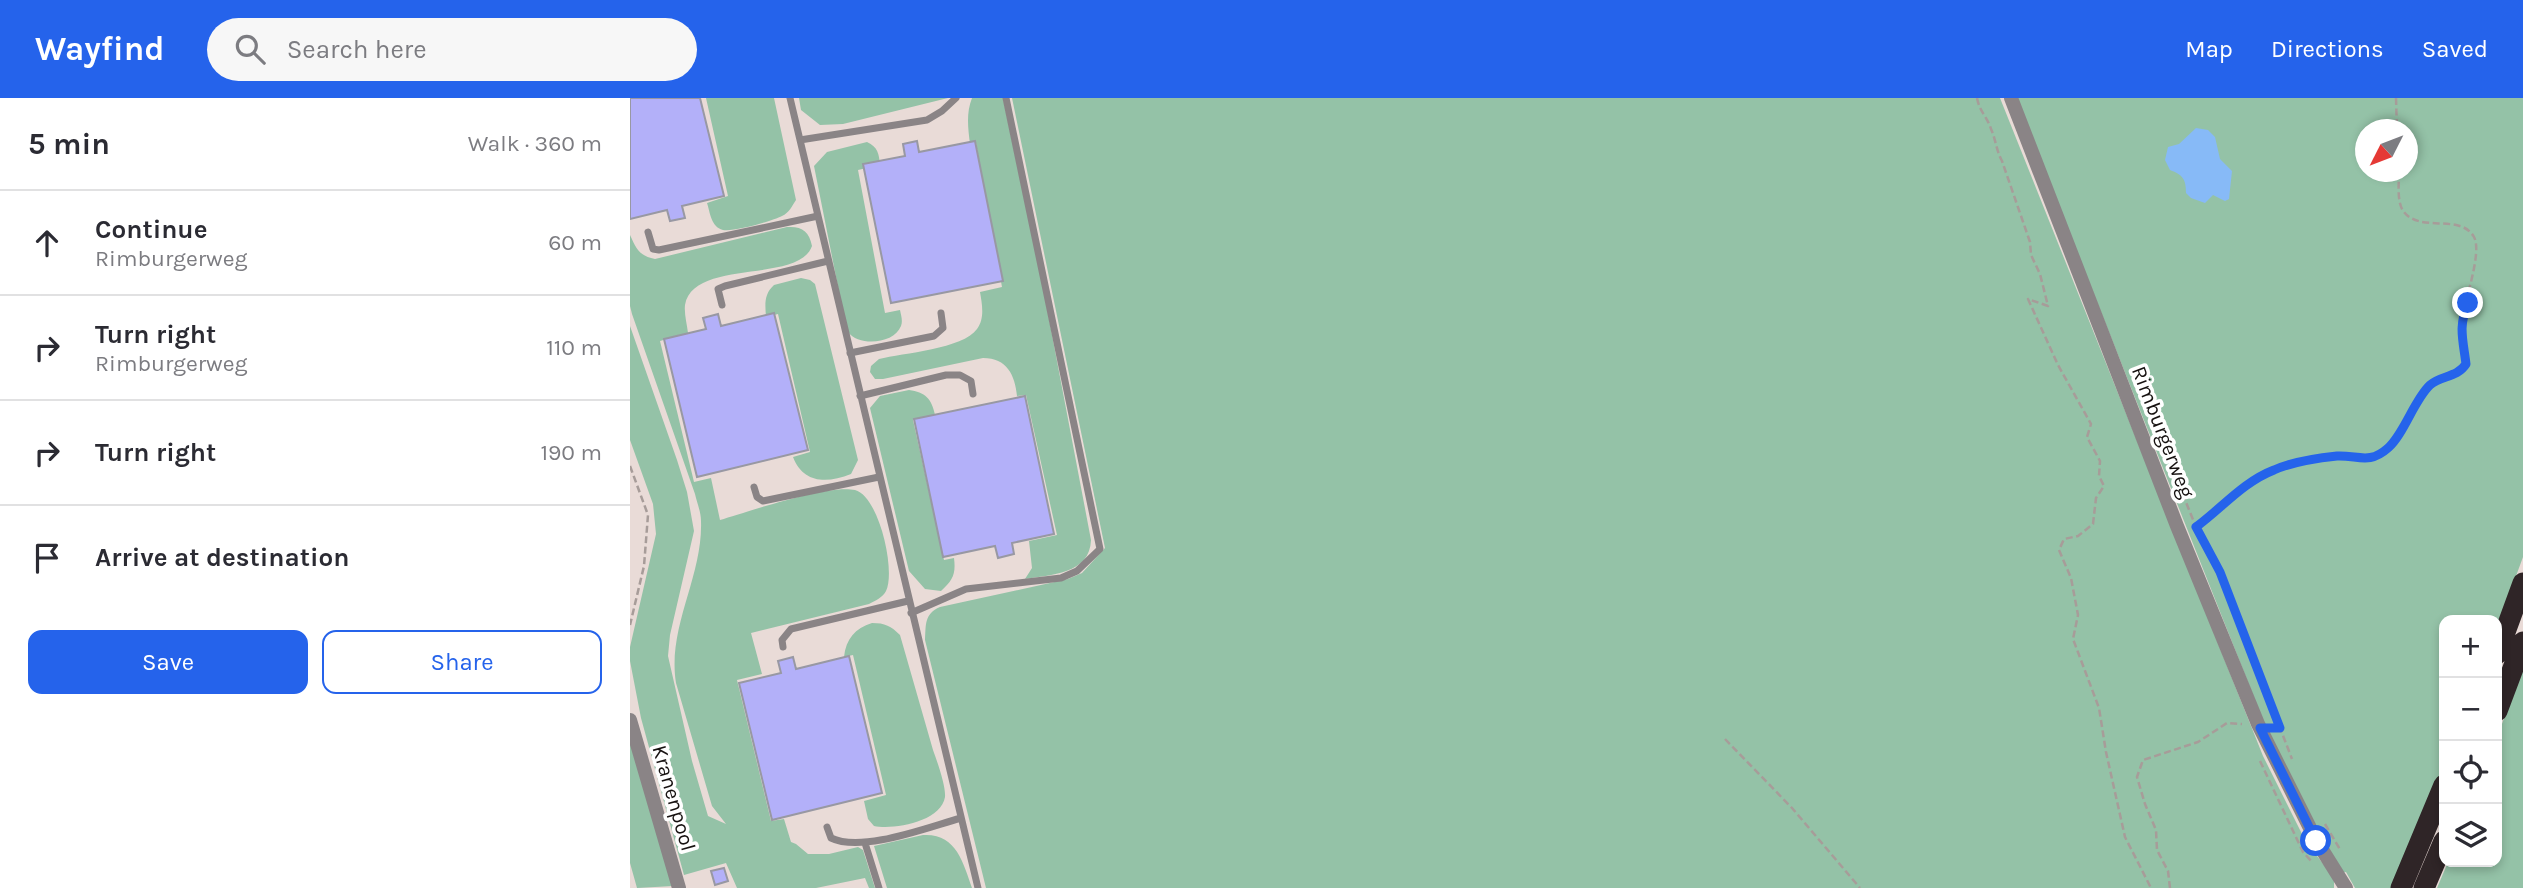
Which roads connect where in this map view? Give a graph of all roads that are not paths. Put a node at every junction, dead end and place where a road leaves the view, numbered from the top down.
1 (790, 98) edge
2 (956, 98) edge
3 (1006, 98) edge
4 (2011, 98) edge
5 (800, 141) junction
6 (818, 216) junction
7 (648, 232) dead end
8 (828, 261) junction
9 (722, 305) dead end
10 (941, 313) dead end
11 (850, 353) junction
12 (973, 394) dead end
13 (860, 396) junction
14 (879, 477) junction
15 (754, 487) dead end
16 (2523, 583) edge
17 (908, 601) junction
18 (911, 613) junction
19 (2502, 640) edge
20 (2523, 642) edge
21 (783, 647) dead end
22 (2502, 698) edge
23 (630, 720) edge
24 (2439, 797) edge
25 (961, 818) junction
26 (827, 827) dead end
27 (864, 843) junction
28 (2439, 853) edge
29 (679, 888) edge
30 (879, 888) edge
31 (978, 888) edge
32 (2346, 888) edge
33 (2401, 888) edge
34 (2424, 888) edge

1 - 5 lane
2 - 5 lane
3 - 18 lane
4 - 32 street, Rimburgerweg
5 - 6 lane
6 - 7 lane
6 - 8 lane
8 - 9 lane
8 - 11 lane
10 - 11 lane
11 - 13 lane
12 - 13 lane
13 - 14 lane
14 - 15 lane
14 - 17 lane
16 - 19 highway
17 - 18 lane
17 - 21 lane
18 - 25 lane
20 - 22 highway
23 - 29 street, Kranenpool
24 - 33 highway
25 - 27 lane
25 - 31 lane
26 - 27 lane
27 - 30 lane
28 - 34 highway

